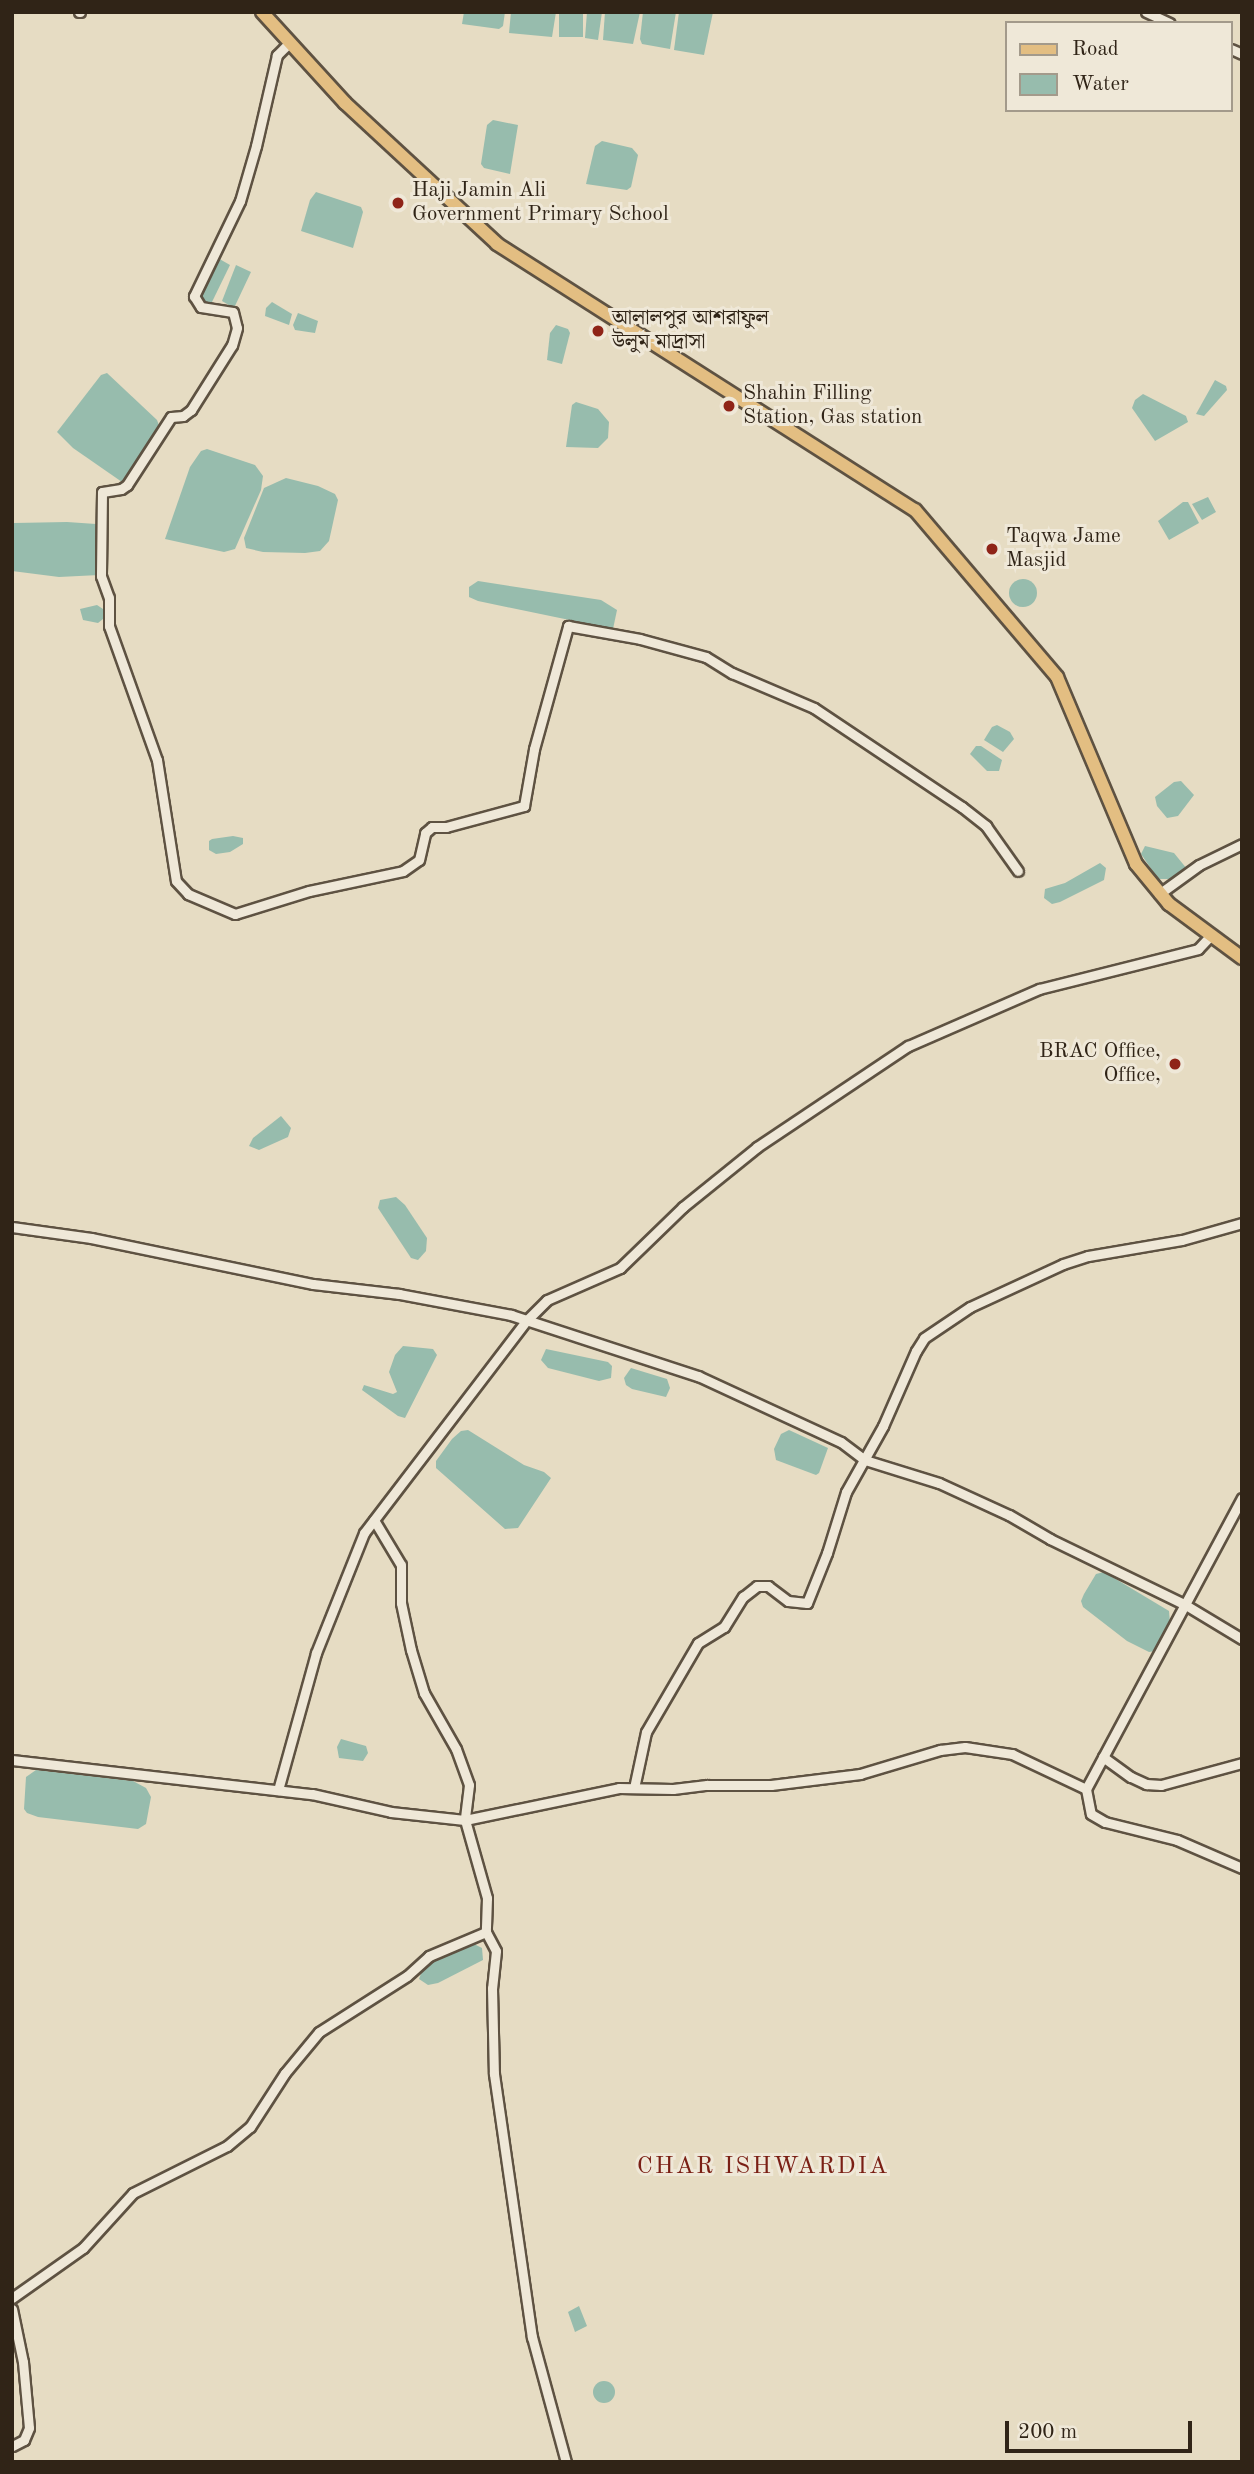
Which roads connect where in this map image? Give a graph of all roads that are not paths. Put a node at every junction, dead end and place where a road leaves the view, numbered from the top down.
1 (262, 12) edge
2 (1146, 12) edge
3 (1166, 21) edge
4 (288, 44) junction
5 (1242, 844) edge
6 (1018, 871) dead end
7 (1159, 894) junction
8 (1210, 936) junction
9 (1242, 958) edge
10 (1242, 1223) edge
11 (12, 1227) edge
12 (527, 1320) junction
13 (865, 1460) junction
14 (1242, 1498) edge
15 (374, 1520) junction
16 (1184, 1604) junction
17 (1242, 1639) edge
18 (1103, 1757) junction
19 (12, 1760) edge
20 (1242, 1763) edge
21 (634, 1788) junction
22 (1086, 1789) junction
23 (278, 1790) junction
24 (466, 1820) junction
25 (1242, 1868) edge
26 (486, 1932) junction
27 (12, 2298) edge
28 (12, 2309) edge
29 (12, 2446) edge
30 (566, 2462) edge

1 - 4 main road
2 - 3 street
4 - 6 street
4 - 7 main road
5 - 7 street
7 - 8 main road
8 - 9 main road
8 - 12 street
10 - 13 street
11 - 12 street
12 - 13 street
12 - 15 street
13 - 16 street
13 - 21 street
14 - 16 street
15 - 23 street
15 - 24 street
16 - 17 street
16 - 18 street
18 - 20 street
18 - 22 street
19 - 23 street
21 - 22 street
21 - 24 street
22 - 25 street
23 - 24 street
24 - 26 street
26 - 27 street
26 - 30 street
28 - 29 street

